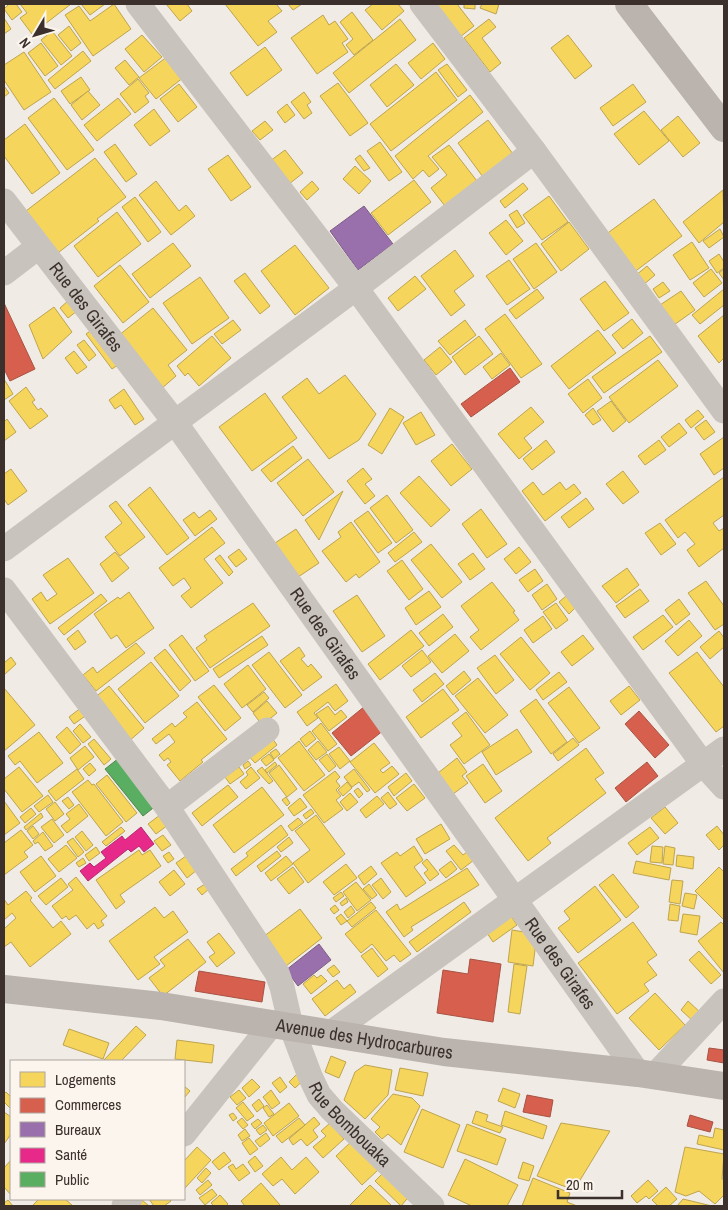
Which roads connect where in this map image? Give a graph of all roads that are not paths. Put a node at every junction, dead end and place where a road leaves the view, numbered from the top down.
1 (138, 4) edge
2 (422, 4) edge
3 (629, 4) edge
4 (724, 128) edge
5 (534, 151) junction
6 (4, 201) edge
7 (38, 247) junction
8 (4, 273) edge
9 (356, 288) junction
10 (724, 411) edge
11 (174, 421) junction
12 (4, 549) edge
13 (4, 590) edge
14 (267, 730) dead end
15 (724, 749) edge
16 (702, 764) junction
17 (724, 787) edge
18 (167, 807) junction
19 (516, 900) junction
20 (5, 989) edge
21 (724, 1000) edge
22 (281, 1025) junction
23 (332, 1032) junction
24 (647, 1074) junction
25 (724, 1086) edge
26 (185, 1133) edge
27 (432, 1206) edge

1 - 9 street
2 - 5 street
3 - 4 main road
5 - 9 street
5 - 10 street
6 - 7 street, Rue des Girafes
7 - 8 street
7 - 11 street, Rue des Girafes
9 - 11 street
9 - 16 street
11 - 12 street
11 - 19 street, Rue des Girafes
13 - 18 street, Rue Bombouaka
14 - 18 street
15 - 16 street
16 - 17 street
16 - 19 street
18 - 22 street, Rue Bombouaka
19 - 23 street
19 - 24 street, Rue des Girafes
20 - 22 main road, Avenue des Hydrocarbures
21 - 24 street
22 - 23 main road, Avenue des Hydrocarbures
22 - 26 street
22 - 27 street, Rue Bombouaka
23 - 24 main road, Avenue des Hydrocarbures
24 - 25 main road, Avenue des Hydrocarbures

